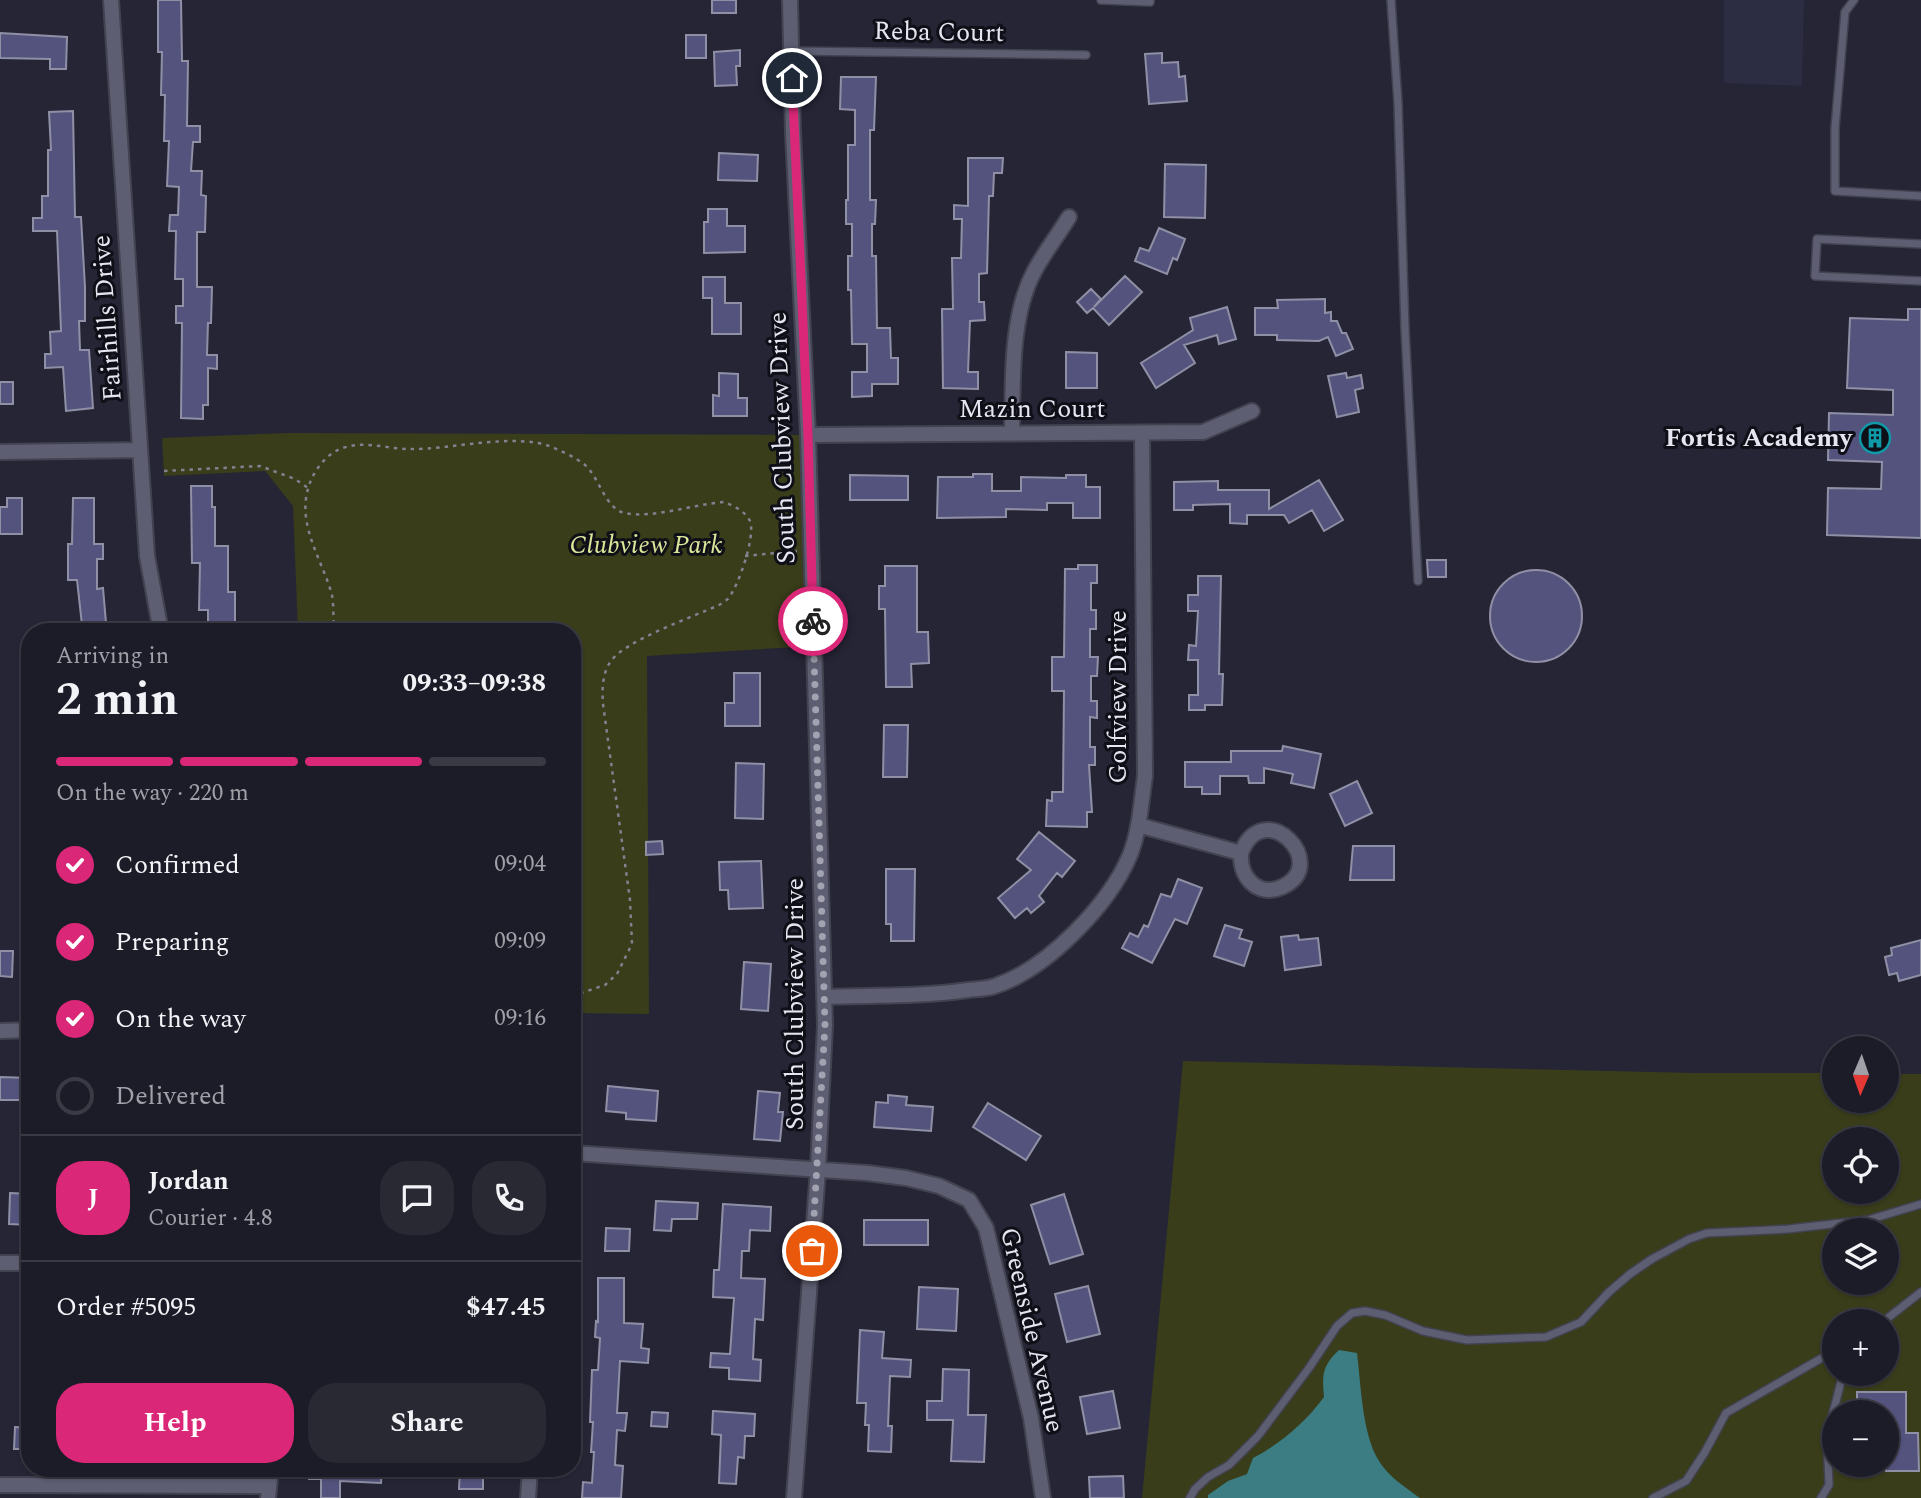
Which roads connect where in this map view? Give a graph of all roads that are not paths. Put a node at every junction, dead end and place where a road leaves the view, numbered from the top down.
1 (111, 0) edge
2 (790, 0) edge
3 (1101, 0) edge
4 (1150, 0) edge
5 (1391, 0) edge
6 (1854, 0) edge
7 (791, 51) junction
8 (1086, 55) dead end
9 (1921, 196) edge
10 (1069, 217) dead end
11 (1921, 244) edge
12 (1921, 281) edge
13 (1252, 411) dead end
14 (1012, 432) junction
15 (1142, 433) junction
16 (808, 435) junction
17 (140, 450) junction
18 (0, 452) edge
19 (1418, 581) dead end
20 (159, 623) edge
21 (1138, 825) junction
22 (1241, 853) junction
23 (824, 996) junction
24 (21, 1030) edge
25 (0, 1031) edge
26 (581, 1154) edge
27 (818, 1169) junction
28 (1921, 1204) edge
29 (0, 1263) edge
30 (21, 1263) edge
31 (1921, 1292) edge
32 (1899, 1309) edge
33 (1822, 1358) edge
34 (1840, 1386) edge
35 (529, 1477) edge
36 (0, 1486) edge
37 (268, 1492) edge
38 (528, 1498) edge
39 (794, 1498) edge
40 (1043, 1498) edge
41 (1190, 1498) edge
42 (1653, 1498) edge
43 (1821, 1498) edge

1 - 17 street, Fairhills Drive
2 - 7 street, South Clubview Drive
3 - 4 lane
5 - 19 lane
6 - 9 lane
7 - 8 lane, Reba Court
7 - 16 street, South Clubview Drive
10 - 14 street
11 - 12 lane
13 - 15 street, Mazin Court
14 - 15 street, Mazin Court
14 - 16 street, Mazin Court
15 - 21 street, Golfview Drive
16 - 23 street, South Clubview Drive
17 - 18 street
17 - 20 street, Fairhills Drive
21 - 22 street
21 - 23 street, Golfview Drive
22 - 22 street
23 - 27 street, South Clubview Drive
24 - 25 street
26 - 27 street, Greenside Avenue
27 - 39 street, South Clubview Drive
27 - 40 street, Greenside Avenue
28 - 41 lane
29 - 30 street
31 - 32 lane
33 - 42 lane
34 - 43 lane
35 - 38 street
36 - 37 street

